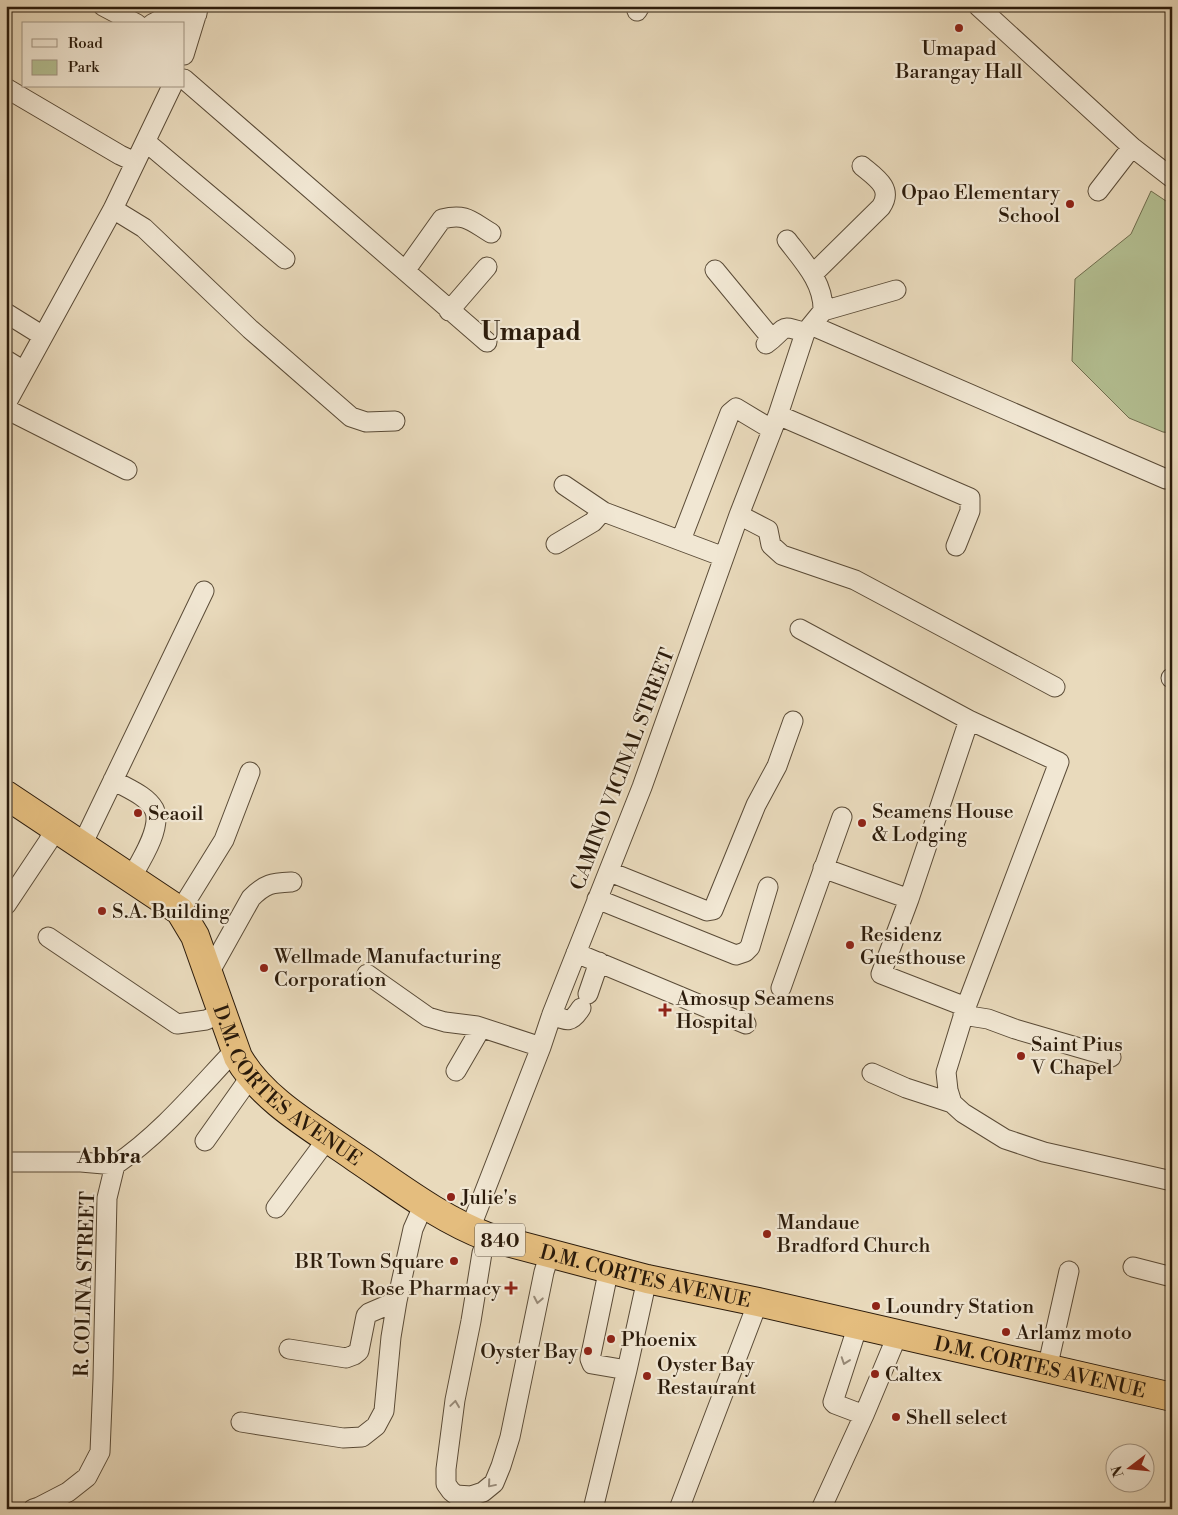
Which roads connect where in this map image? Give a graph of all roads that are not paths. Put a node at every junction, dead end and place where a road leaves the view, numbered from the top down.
1 (103, 6) edge
2 (985, 9) edge
3 (198, 10) edge
4 (133, 22) edge
5 (156, 22) edge
6 (185, 52) edge
7 (185, 80) edge
8 (6, 88) edge
9 (171, 88) edge
10 (146, 142) junction
11 (1132, 147) junction
12 (134, 162) junction
13 (862, 166) dead end
14 (1172, 178) edge
15 (1098, 191) dead end
16 (113, 209) junction
17 (491, 233) dead end
18 (787, 240) dead end
19 (285, 259) dead end
20 (487, 267) dead end
21 (715, 270) dead end
22 (405, 271) junction
23 (813, 274) junction
24 (896, 290) dead end
25 (449, 311) junction
26 (6, 313) edge
27 (814, 323) junction
28 (44, 336) junction
29 (487, 342) dead end
30 (6, 360) edge
31 (24, 371) junction
32 (6, 404) edge
33 (6, 409) edge
34 (394, 421) dead end
35 (775, 422) junction
36 (127, 470) dead end
37 (1166, 479) dead end
38 (564, 485) dead end
39 (604, 512) junction
40 (739, 515) junction
41 (681, 540) junction
42 (556, 544) dead end
43 (956, 546) dead end
44 (724, 557) junction
45 (204, 591) dead end
46 (800, 629) dead end
47 (1055, 687) dead end
48 (970, 720) junction
49 (793, 721) dead end
50 (250, 772) dead end
51 (113, 780) junction
52 (6, 795) edge
53 (842, 817) dead end
54 (56, 827) junction
55 (82, 845) junction
56 (822, 868) junction
57 (610, 872) junction
58 (131, 878) junction
59 (292, 882) dead end
60 (768, 887) dead end
61 (597, 899) junction
62 (909, 899) junction
63 (6, 905) edge
64 (180, 911) junction
65 (48, 937) dead end
66 (576, 953) junction
67 (599, 962) junction
68 (209, 973) junction
69 (367, 974) dead end
70 (780, 988) dead end
71 (965, 1011) junction
72 (222, 1012) junction
73 (552, 1014) junction
74 (746, 1024) dead end
75 (482, 1028) junction
76 (541, 1047) junction
77 (235, 1050) junction
78 (1111, 1057) dead end
79 (456, 1070) dead end
80 (872, 1072) dead end
81 (251, 1076) junction
82 (952, 1103) junction
83 (328, 1138) junction
84 (205, 1141) dead end
85 (6, 1162) edge
86 (115, 1165) junction
87 (1172, 1181) edge
88 (424, 1204) junction
89 (276, 1208) dead end
90 (479, 1233) junction
91 (550, 1253) junction
92 (1133, 1267) dead end
93 (609, 1268) junction
94 (1069, 1271) dead end
95 (1172, 1277) edge
96 (647, 1279) junction
97 (397, 1301) junction
98 (758, 1302) junction
99 (858, 1325) junction
100 (897, 1336) junction
101 (289, 1349) dead end
102 (1047, 1369) junction
103 (627, 1370) junction
104 (1172, 1398) edge
105 (864, 1415) junction
106 (241, 1422) dead end
107 (33, 1509) edge
108 (593, 1509) edge
109 (679, 1509) edge
110 (821, 1509) edge

1 - 4 street
2 - 11 street
3 - 5 street
3 - 6 street
7 - 22 street
8 - 12 street
9 - 10 street
10 - 12 street
10 - 19 street
11 - 14 street
11 - 15 street
12 - 16 street
13 - 23 street
16 - 28 street
16 - 34 street
17 - 22 street
18 - 23 street
20 - 25 street
21 - 27 street
22 - 25 street
23 - 27 street
24 - 27 street
25 - 29 street
26 - 28 street
27 - 35 street, CAMINO VICINAL STREET
27 - 37 street
28 - 31 street
30 - 31 street
31 - 32 street
33 - 36 street
35 - 40 street, CAMINO VICINAL STREET
35 - 41 street
35 - 43 street
38 - 39 street
39 - 41 street
39 - 42 street
40 - 44 street, CAMINO VICINAL STREET
40 - 47 street
41 - 44 street
44 - 57 street, CAMINO VICINAL STREET
45 - 51 street
46 - 48 street
48 - 62 street
48 - 71 street
49 - 57 street
50 - 64 street
51 - 55 street
51 - 58 street
52 - 54 highway, D.M. CORTES AVENUE / 840
53 - 56 street
54 - 55 highway, D.M. CORTES AVENUE / 840
54 - 63 street
55 - 58 highway, D.M. CORTES AVENUE / 840
56 - 62 street
56 - 70 street
57 - 61 street, CAMINO VICINAL STREET
58 - 64 highway, D.M. CORTES AVENUE / 840
59 - 68 street
60 - 61 street
61 - 66 street, CAMINO VICINAL STREET
62 - 71 street
64 - 68 highway, D.M. CORTES AVENUE / 840
65 - 72 street
66 - 67 street
66 - 73 street, CAMINO VICINAL STREET
67 - 73 street
67 - 74 street
68 - 72 highway, D.M. CORTES AVENUE / 840
69 - 75 street
71 - 78 street
71 - 82 street
72 - 77 highway, D.M. CORTES AVENUE / 840
73 - 76 street, CAMINO VICINAL STREET
75 - 76 street
75 - 79 street
76 - 90 street, CAMINO VICINAL STREET
77 - 81 highway, D.M. CORTES AVENUE / 840
77 - 86 street
80 - 82 street
81 - 83 highway, D.M. CORTES AVENUE / 840
81 - 84 street
82 - 87 street
83 - 88 highway, D.M. CORTES AVENUE / 840
83 - 89 street
85 - 86 street
86 - 107 street, R. COLINA STREET
88 - 90 highway, D.M. CORTES AVENUE / 840
88 - 97 street
90 - 91 highway, D.M. CORTES AVENUE / 840
91 -> 90 street, CAMINO VICINAL STREET
91 - 93 highway, D.M. CORTES AVENUE / 840
92 - 95 street
93 - 96 highway, D.M. CORTES AVENUE / 840
93 - 103 street
94 - 102 street
96 - 98 highway, D.M. CORTES AVENUE / 840
96 - 103 street
97 - 101 street
97 - 106 street
98 - 99 highway, D.M. CORTES AVENUE / 840
98 - 109 street
99 - 100 highway, D.M. CORTES AVENUE / 840
99 -> 105 street
100 - 102 highway, D.M. CORTES AVENUE / 840
100 - 105 street
102 - 104 highway, D.M. CORTES AVENUE / 840
103 - 108 street
105 - 110 street

